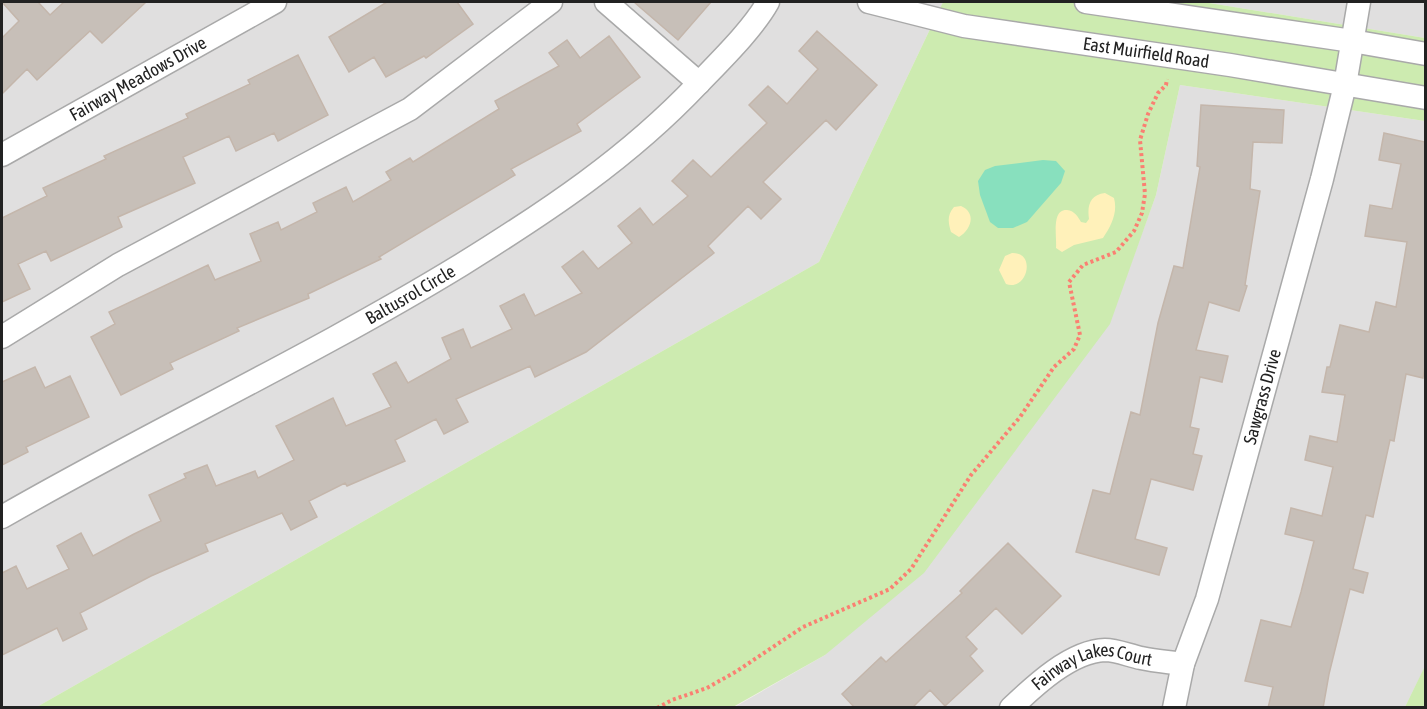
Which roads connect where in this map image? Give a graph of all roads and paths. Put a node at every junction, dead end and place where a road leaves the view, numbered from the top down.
1 (551, 2) edge
2 (606, 2) edge
3 (768, 2) edge
4 (869, 2) edge
5 (1086, 2) edge
6 (1359, 2) edge
7 (264, 4) edge
8 (1352, 41) junction
9 (1425, 54) edge
10 (1172, 56) junction
11 (699, 83) junction
12 (1345, 85) junction
13 (1425, 98) edge
14 (2, 155) edge
15 (2, 337) edge
16 (2, 517) edge
17 (1183, 664) junction
18 (657, 708) edge
19 (1011, 708) edge
20 (1174, 708) edge

1 - 15 street
2 - 11 street
3 - 11 street, Baltusrol Circle
4 - 10 street, East Muirfield Road
5 - 8 street
6 - 8 street, Sawgrass Drive
7 - 14 street, Fairway Meadows Drive
8 - 9 street
8 - 12 street, Sawgrass Drive
10 - 12 street, East Muirfield Road
10 - 18 path
11 - 16 street, Baltusrol Circle
12 - 13 street, East Muirfield Road
12 - 17 street, Sawgrass Drive
17 - 19 street, Fairway Lakes Court
17 - 20 street, Sawgrass Drive

